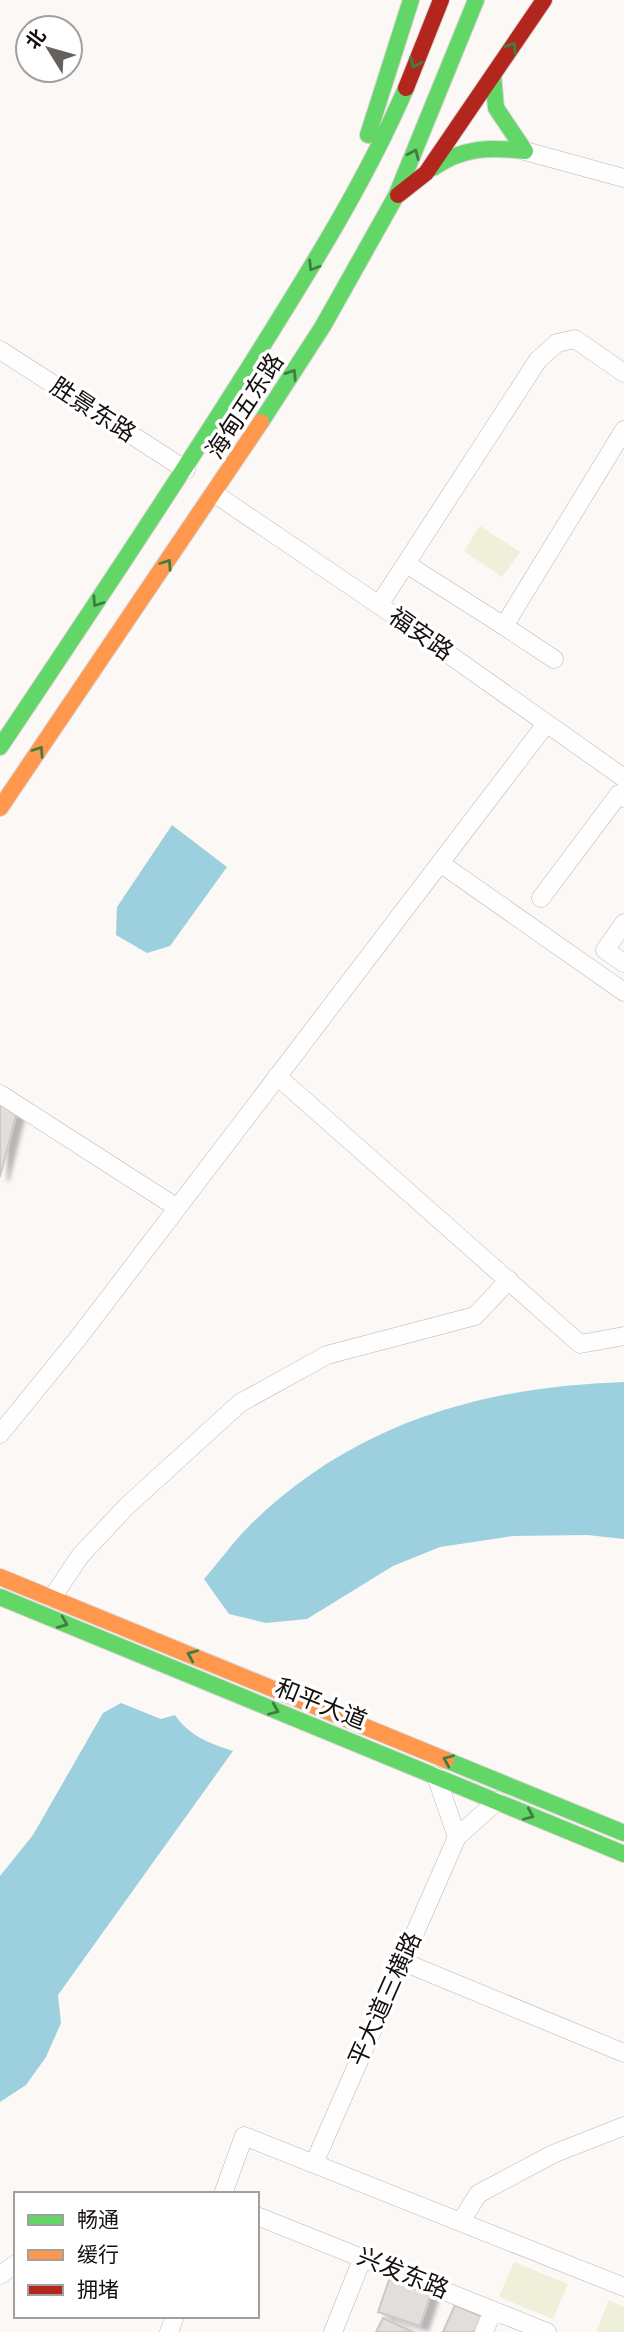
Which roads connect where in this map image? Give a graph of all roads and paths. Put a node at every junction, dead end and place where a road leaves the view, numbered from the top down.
1 (411, 0) edge
2 (441, 0) edge
3 (476, 0) edge
4 (544, 0) edge
5 (493, 75) junction
6 (525, 151) junction
7 (426, 173) junction
8 (624, 178) edge
9 (396, 196) junction
10 (342, 217) junction
11 (0, 350) edge
12 (624, 373) edge
13 (624, 430) edge
14 (186, 470) junction
15 (215, 494) junction
16 (408, 565) junction
17 (379, 604) junction
18 (503, 625) junction
19 (554, 659) dead end
20 (547, 724) junction
21 (0, 747) edge
22 (622, 775) edge
23 (624, 798) edge
24 (0, 808) edge
25 (440, 863) junction
26 (541, 898) dead end
27 (624, 923) edge
28 (624, 963) edge
29 (624, 992) edge
30 (277, 1076) junction
31 (0, 1094) edge
32 (176, 1208) junction
33 (509, 1280) junction
34 (624, 1336) edge
35 (0, 1434) edge
36 (0, 1577) edge
37 (0, 1597) edge
38 (52, 1598) junction
39 (436, 1776) junction
40 (497, 1801) junction
41 (624, 1833) edge
42 (457, 1837) junction
43 (624, 1854) edge
44 (401, 1961) junction
45 (624, 2053) edge
46 (624, 2126) edge
47 (315, 2161) junction
48 (224, 2192) edge
49 (259, 2217) edge
50 (462, 2220) junction
51 (363, 2256) junction
52 (624, 2287) edge
53 (493, 2310) junction
54 (333, 2332) edge
55 (484, 2332) edge
56 (547, 2332) edge

1 - 10 main road
2 -> 10 main road, 海甸五东路
9 -> 3 main road, 海甸五东路
5 -> 4 main road
5 - 6 main road
5 - 7 main road
6 - 7 main road
6 - 8 street
7 - 9 main road
15 -> 9 main road, 海甸五东路
10 -> 14 main road, 海甸五东路
11 - 14 street, 胜景东路
12 - 16 street
13 - 18 street
14 -> 21 main road, 海甸五东路
15 - 17 street, 福安路
24 -> 15 main road, 海甸五东路
16 - 17 street
16 - 18 street
17 - 20 street, 福安路
18 - 19 street
20 - 22 street, 福安路
20 - 25 street
23 - 26 street
25 - 29 street
25 - 30 street
27 - 28 street
30 - 32 street
30 - 33 street
31 - 32 street
32 - 35 street
33 - 34 street
33 - 38 street
36 - 38 main road, 和平大道
37 -> 39 main road, 和平大道
41 -> 38 main road, 和平大道
39 - 40 main road, 和平大道
39 - 42 street
40 - 42 street
40 -> 43 main road, 和平大道
42 - 44 street, 平大道三横路
44 - 45 street
44 - 47 street, 平大道三横路
46 - 50 street
47 - 48 street
47 - 50 street
49 - 51 street, 兴发东路
50 - 52 street
51 - 53 street, 兴发东路
51 - 54 street
53 - 55 street
53 - 56 street, 兴发东路

